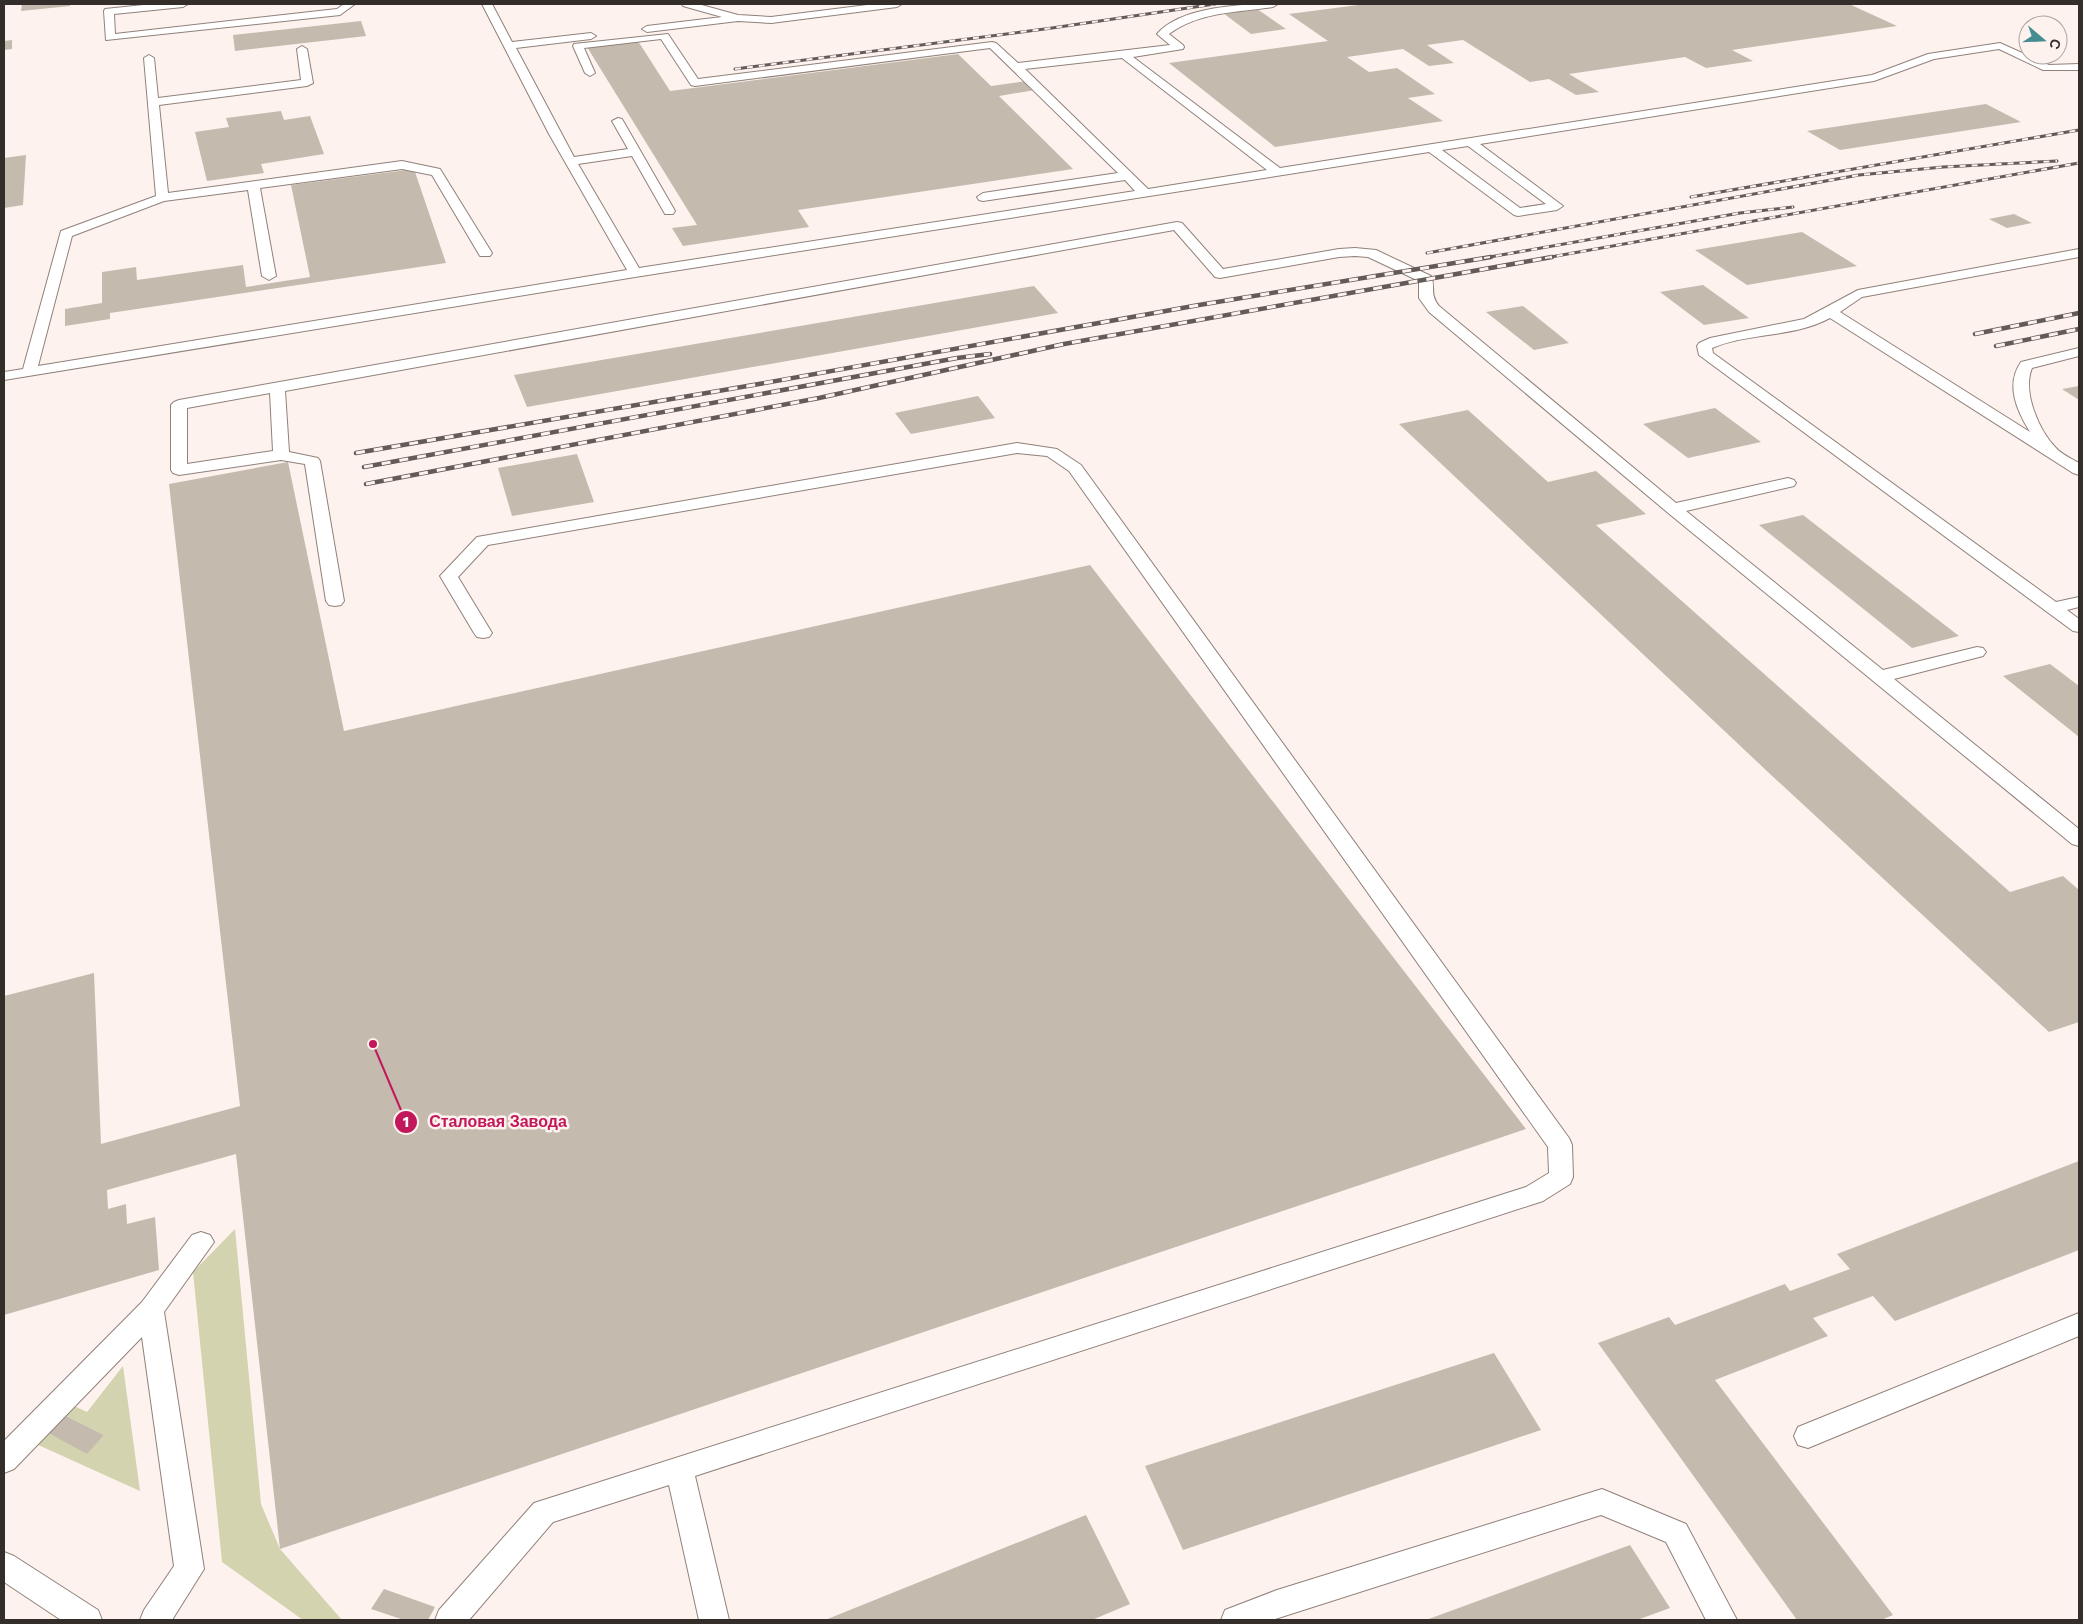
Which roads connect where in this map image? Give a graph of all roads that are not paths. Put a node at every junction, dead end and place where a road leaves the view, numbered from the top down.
1 (98, 4) edge
2 (183, 4) edge
3 (350, 4) edge
4 (487, 4) edge
5 (687, 4) edge
6 (897, 4) edge
7 (1273, 4) edge
8 (109, 11) junction
9 (738, 18) junction
10 (509, 46) junction
11 (302, 49) dead end
12 (1124, 55) junction
13 (149, 58) dead end
14 (1016, 67) junction
15 (2079, 67) edge
16 (590, 73) dead end
17 (153, 102) junction
18 (618, 121) dead end
19 (1469, 141) junction
20 (1431, 147) junction
21 (636, 152) junction
22 (571, 162) junction
23 (1276, 171) junction
24 (1126, 176) junction
25 (253, 184) junction
26 (1144, 192) junction
27 (983, 197) dead end
28 (162, 198) junction
29 (669, 210) dead end
30 (485, 253) dead end
31 (2079, 253) edge
32 (635, 273) junction
33 (269, 276) dead end
34 (1832, 313) junction
35 (2079, 352) edge
36 (29, 372) junction
37 (4, 376) edge
38 (277, 389) junction
39 (2052, 452) junction
40 (281, 455) junction
41 (2079, 470) edge
42 (1788, 483) dead end
43 (1673, 509) junction
44 (335, 601) dead end
45 (2079, 602) edge
46 (2054, 608) junction
47 (2079, 627) edge
48 (483, 633) dead end
49 (1977, 652) dead end
50 (1879, 677) junction
51 (2079, 839) edge
52 (201, 1242) dead end
53 (151, 1310) junction
54 (2079, 1324) edge
55 (1808, 1436) dead end
56 (4, 1460) edge
57 (679, 1469) junction
58 (4, 1566) edge
59 (87, 1620) edge
60 (155, 1620) edge
61 (452, 1620) edge
62 (714, 1620) edge
63 (1236, 1620) edge
64 (1722, 1620) edge

1 - 8 lane
2 - 8 lane
3 - 8 lane
4 - 10 lane
5 - 9 lane
6 - 9 lane
7 - 12 lane
9 - 10 lane
10 - 22 lane
11 - 17 lane
12 - 14 lane
12 - 23 lane
13 - 17 lane
14 - 16 lane
14 - 24 lane
15 - 19 lane
17 - 28 lane
18 - 21 lane
19 - 20 lane
19 - 20 lane
20 - 23 lane
21 - 22 lane
21 - 29 lane
22 - 32 lane
23 - 26 lane
24 - 26 lane
24 - 27 lane
25 - 28 lane
25 - 30 lane
25 - 33 lane
26 - 32 lane
28 - 36 lane
31 - 34 lane
32 - 36 lane
34 - 39 lane
34 - 46 lane
35 - 39 lane
36 - 37 lane
38 - 40 lane
38 - 40 lane
38 - 43 lane
39 - 41 lane
40 - 44 lane
42 - 43 lane
43 - 50 lane
45 - 46 lane
46 - 47 lane
48 - 57 lane
49 - 50 lane
50 - 51 lane
52 - 53 lane
53 - 56 lane
53 - 60 lane
54 - 55 lane
57 - 61 lane
57 - 62 lane
58 - 59 lane
63 - 64 lane

